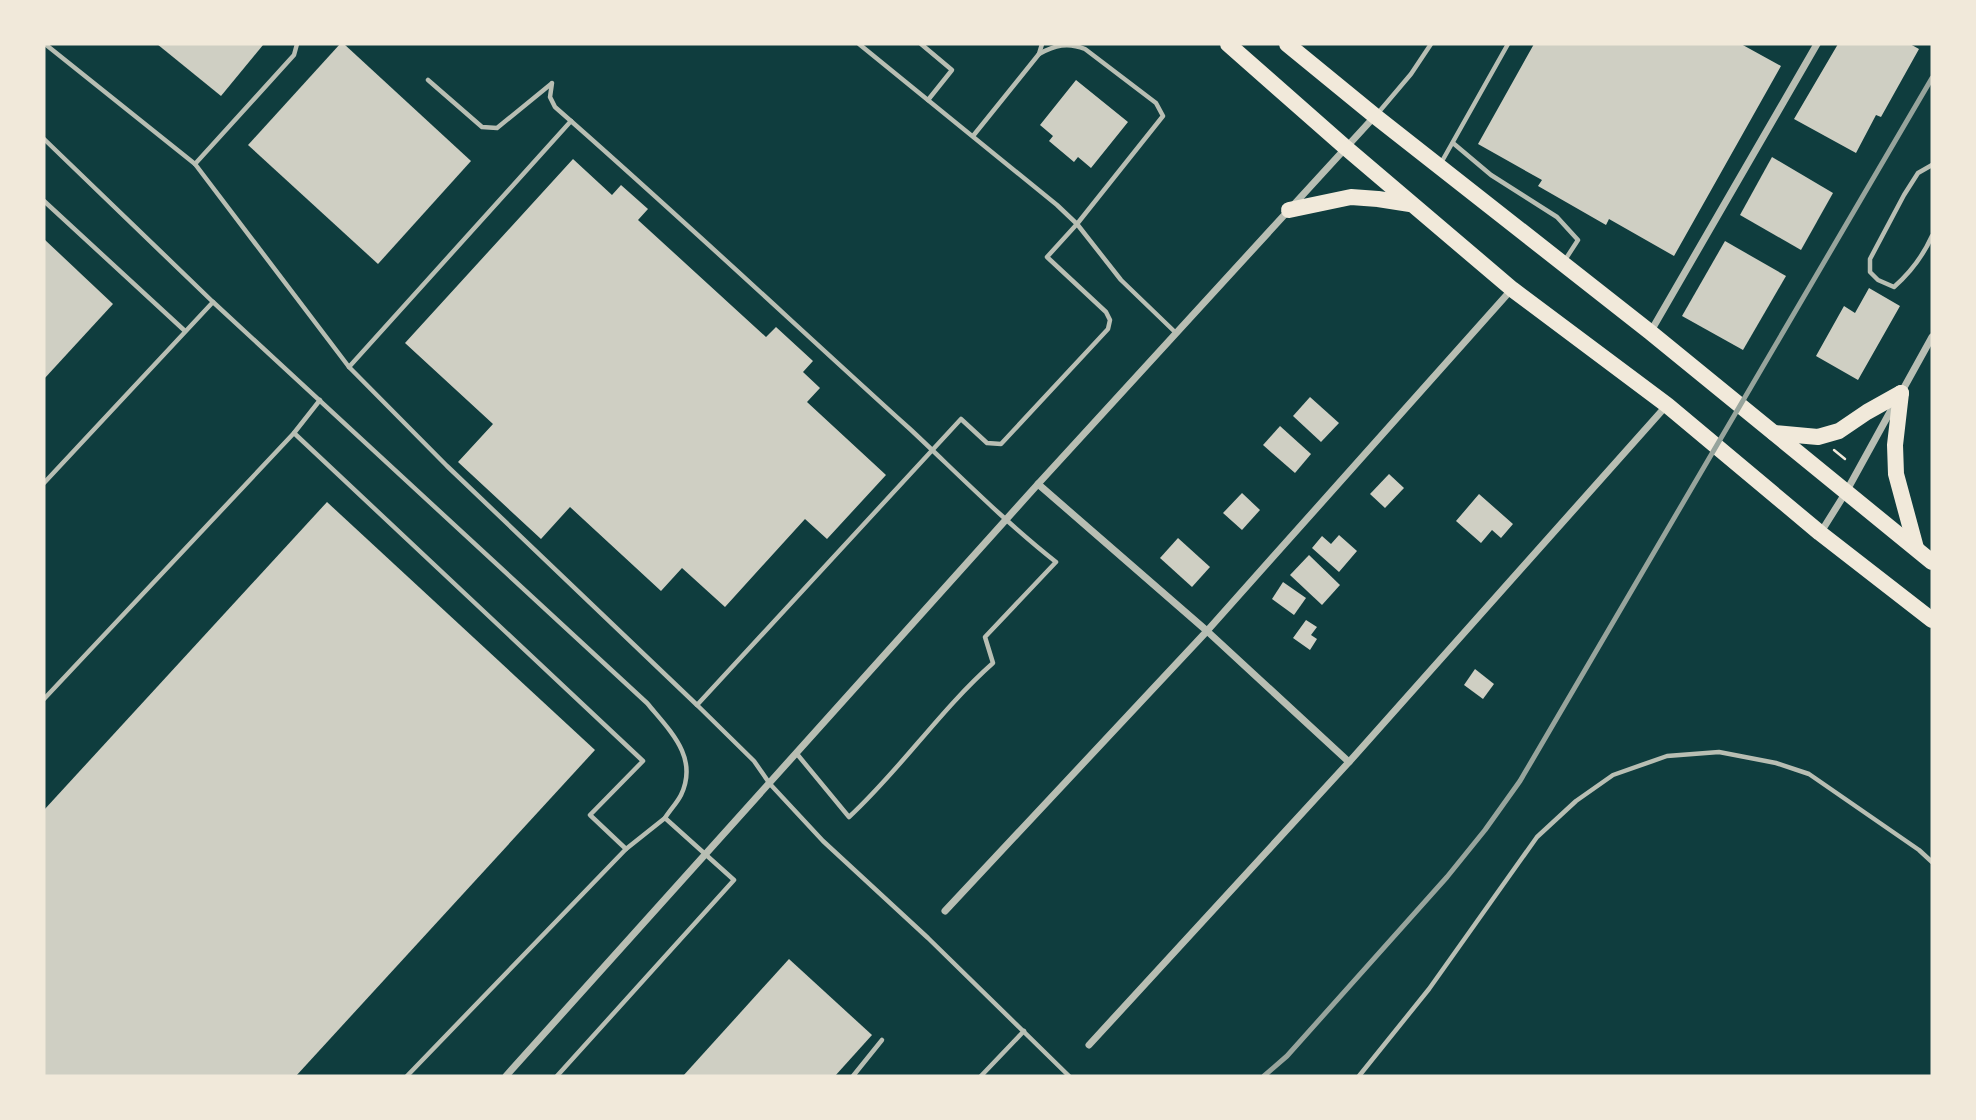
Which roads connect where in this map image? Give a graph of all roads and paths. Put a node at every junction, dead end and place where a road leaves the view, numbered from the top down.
1 (45, 44) edge
2 (297, 44) edge
3 (859, 44) edge
4 (921, 44) edge
5 (1042, 44) edge
6 (1228, 44) edge
7 (1287, 44) edge
8 (1431, 44) edge
9 (1508, 44) edge
10 (1817, 44) edge
11 (1039, 54) junction
12 (428, 80) dead end
13 (928, 100) junction
14 (1375, 116) junction
15 (571, 121) junction
16 (973, 136) junction
17 (44, 139) edge
18 (1452, 143) junction
19 (1345, 148) junction
20 (1932, 163) edge
21 (195, 164) junction
22 (1438, 166) junction
23 (44, 201) edge
24 (1411, 205) junction
25 (1289, 210) junction
26 (1077, 224) junction
27 (1932, 236) edge
28 (1563, 264) junction
29 (1512, 289) junction
30 (213, 302) junction
31 (185, 331) junction
32 (1650, 332) junction
33 (1176, 333) junction
34 (1932, 337) edge
35 (349, 367) junction
36 (1901, 393) junction
37 (320, 400) junction
38 (1667, 405) junction
39 (293, 433) junction
40 (1774, 433) junction
41 (1832, 447) dead end
42 (932, 449) junction
43 (1845, 459) dead end
44 (44, 483) edge
45 (1038, 485) junction
46 (1846, 492) junction
47 (1007, 520) junction
48 (1820, 533) junction
49 (1916, 548) junction
50 (1932, 562) edge
51 (1932, 620) edge
52 (1207, 631) junction
53 (44, 699) edge
54 (697, 705) junction
55 (797, 754) junction
56 (1349, 762) junction
57 (770, 784) junction
58 (665, 818) junction
59 (626, 849) junction
60 (706, 855) junction
61 (1932, 862) edge
62 (945, 911) dead end
63 (1024, 1031) junction
64 (882, 1040) dead end
65 (1089, 1045) dead end
66 (407, 1076) edge
67 (506, 1076) edge
68 (557, 1076) edge
69 (853, 1076) edge
70 (981, 1076) edge
71 (1069, 1076) edge
72 (1359, 1076) edge

1 - 21 lane
2 - 21 lane
3 - 13 lane
4 - 13 lane
5 - 11 lane
6 - 19 highway
7 - 14 highway
8 - 14 lane
9 - 18 lane
10 - 32 street
11 - 16 lane
11 - 26 lane
12 - 15 lane
13 - 16 lane
14 - 19 street
14 - 22 highway
15 - 35 lane
15 - 42 lane
16 - 26 lane
17 - 30 lane
18 - 22 lane
18 - 28 lane
19 - 24 highway
19 - 25 street
20 - 27 lane
21 - 35 lane
22 - 28 highway
23 - 31 lane
24 - 25 highway
24 - 29 highway
25 - 33 street
26 - 33 lane
26 - 42 lane
28 - 32 highway
29 - 38 highway
29 - 52 street
30 - 31 lane
30 - 37 lane
31 - 44 lane
32 - 40 highway
33 - 45 street
34 - 36 street
35 - 54 lane
36 - 40 highway
36 - 46 street
36 - 49 highway
37 - 39 lane
37 - 58 lane
38 - 48 highway
38 - 56 street
39 - 53 lane
39 - 59 lane
40 - 46 highway
41 - 43 path
42 - 47 lane
42 - 54 lane
45 - 47 street
45 - 52 street
46 - 48 street
46 - 49 highway
47 - 55 street
47 - 55 lane
48 - 51 highway
49 - 50 highway
52 - 56 street
52 - 62 street
54 - 57 lane
55 - 57 street
56 - 65 street
57 - 60 street
57 - 63 lane
58 - 59 lane
58 - 60 lane
59 - 66 lane
60 - 67 street
60 - 68 lane
61 - 72 lane
63 - 70 lane
63 - 71 lane
64 - 69 lane

